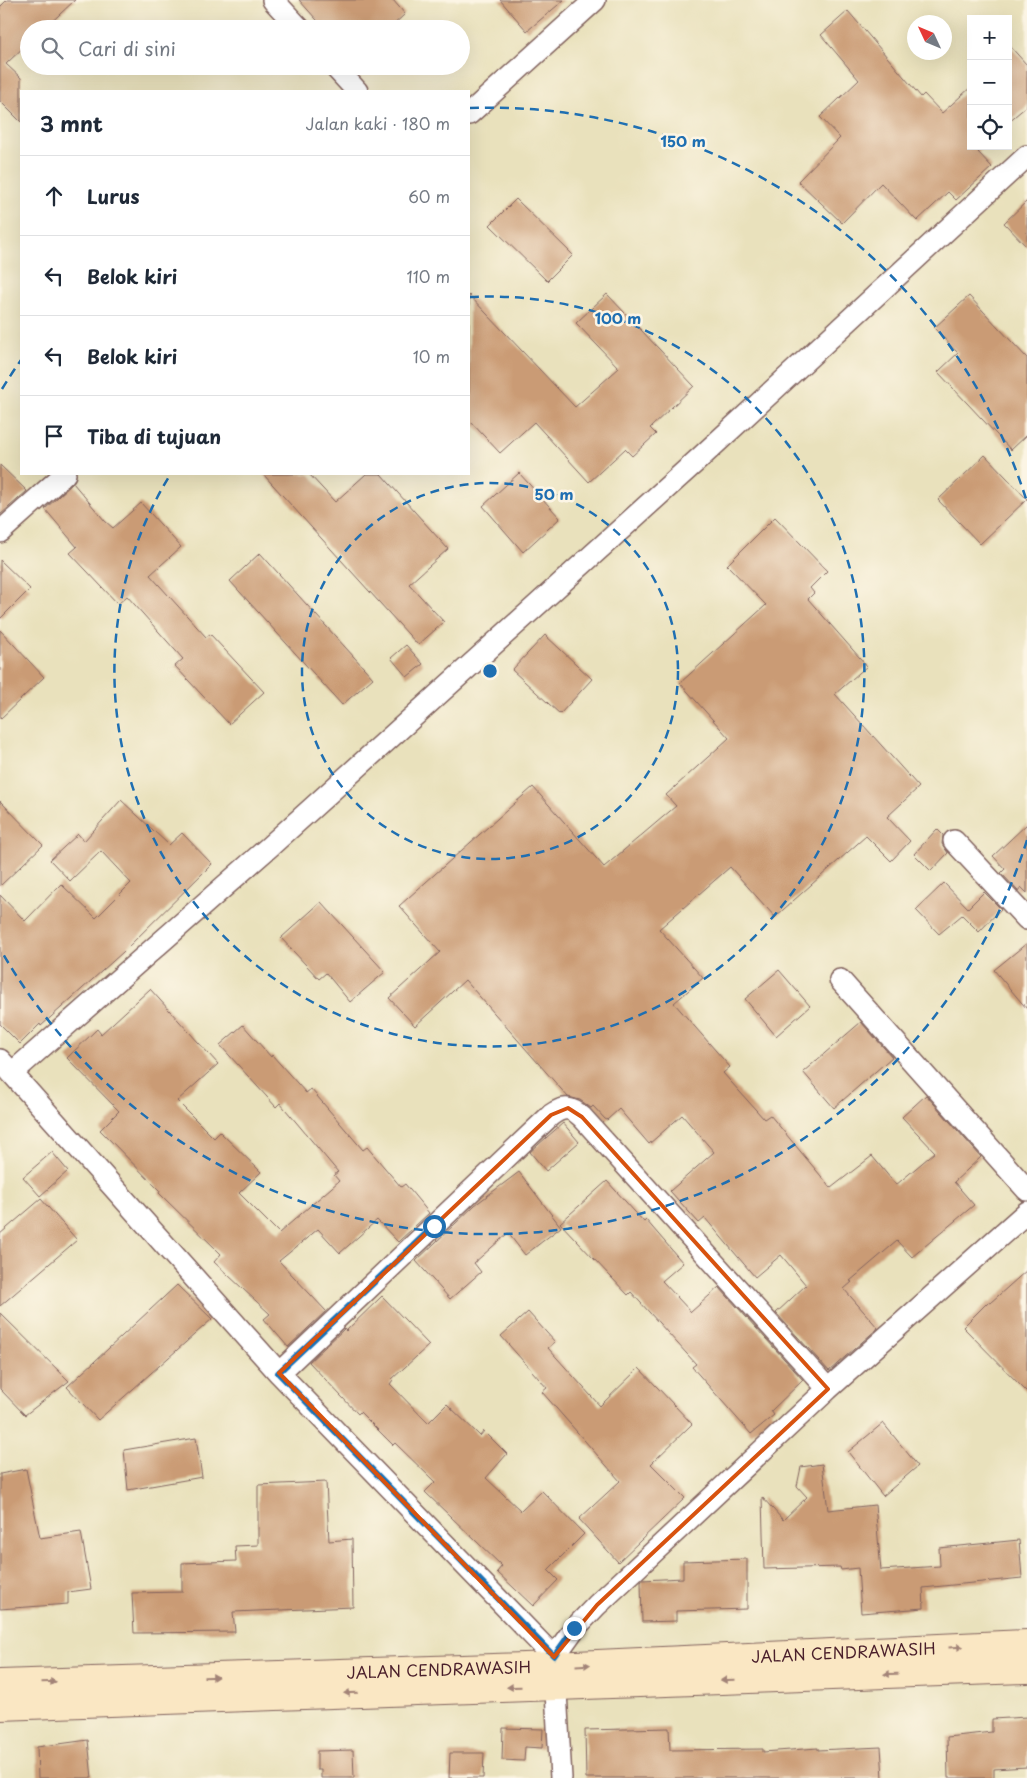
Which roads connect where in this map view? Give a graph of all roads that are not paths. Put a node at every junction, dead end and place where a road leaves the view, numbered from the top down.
1 (273, 0) edge
2 (594, 0) edge
3 (292, 20) edge
4 (342, 75) edge
5 (356, 90) edge
6 (470, 113) edge
7 (1027, 156) edge
8 (64, 475) edge
9 (0, 532) edge
10 (954, 841) dead end
11 (1027, 919) edge
12 (840, 980) dead end
13 (6, 1066) edge
14 (1027, 1190) edge
15 (1027, 1212) edge
16 (278, 1373) junction
17 (828, 1389) junction
18 (1027, 1644) edge
19 (555, 1669) junction
20 (1027, 1669) edge
21 (0, 1684) edge
22 (0, 1706) edge
23 (561, 1778) edge

1 - 3 street
2 - 6 street
4 - 5 street
7 - 13 street
8 - 9 street
10 - 11 street
12 - 14 street
13 - 16 street
15 - 17 street
16 - 17 street
16 - 19 street
17 - 19 street
19 -> 18 main road, JALAN CENDRAWASIH
20 -> 19 main road, JALAN CENDRAWASIH
21 -> 19 main road, JALAN CENDRAWASIH
19 -> 22 main road, JALAN CENDRAWASIH
19 - 23 street

